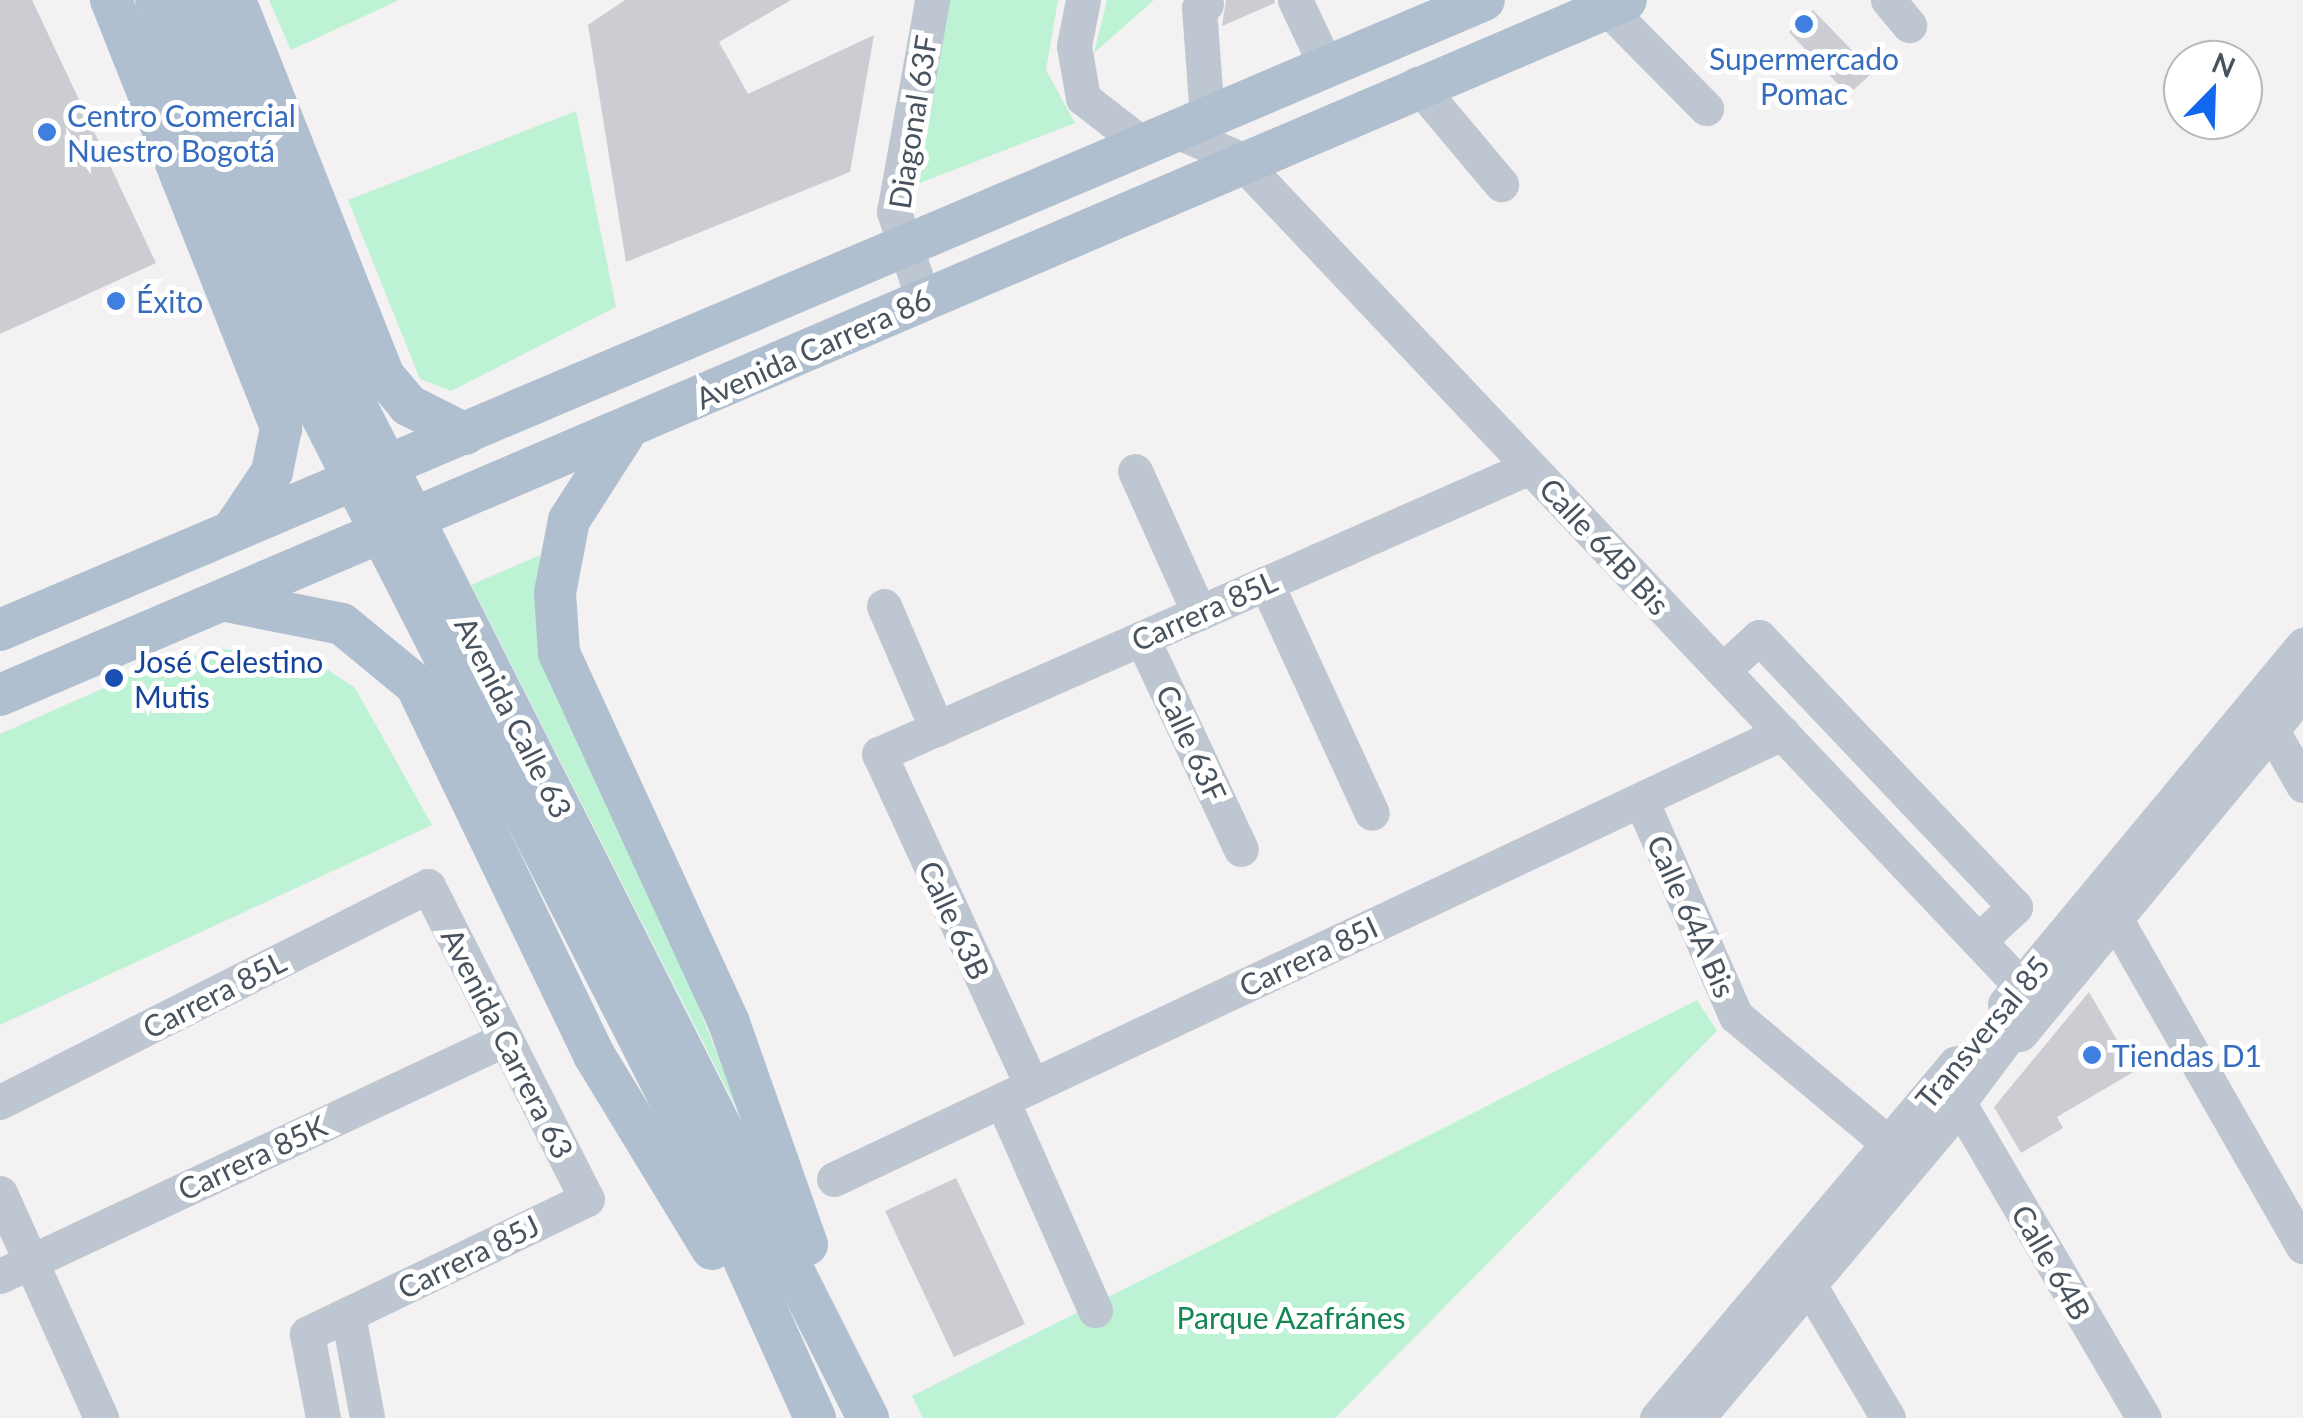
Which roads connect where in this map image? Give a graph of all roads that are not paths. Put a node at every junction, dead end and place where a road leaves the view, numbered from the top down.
1 (112, 0) edge
2 (156, 0) edge
3 (195, 0) edge
4 (235, 0) edge
5 (932, 0) edge
6 (1083, 0) edge
7 (1295, 0) edge
8 (1484, 0) edge
9 (1206, 4) dead end
10 (1616, 4) edge
11 (1426, 11) edge
12 (1326, 66) junction
13 (1417, 84) junction
14 (1706, 108) dead end
15 (1174, 130) junction
16 (1238, 158) junction
17 (1501, 184) dead end
18 (899, 245) junction
19 (923, 299) junction
20 (628, 430) junction
21 (464, 434) junction
22 (1530, 467) junction
23 (1135, 471) dead end
24 (234, 527) junction
25 (1266, 584) junction
26 (220, 600) junction
27 (884, 606) dead end
28 (1199, 613) junction
29 (0, 630) edge
30 (1142, 638) junction
31 (2303, 644) edge
32 (1723, 670) junction
33 (2303, 692) edge
34 (0, 695) edge
35 (2264, 717) junction
36 (937, 729) junction
37 (1782, 733) junction
38 (879, 754) joint
39 (2303, 785) edge
40 (1640, 800) junction
41 (1372, 813) dead end
42 (1241, 849) dead end
43 (428, 886) joint
44 (2116, 920) junction
45 (1978, 940) junction
46 (2021, 986) junction
47 (505, 1039) junction
48 (1017, 1093) junction
49 (0, 1102) edge
50 (1960, 1105) junction
51 (702, 1125) junction
52 (1932, 1138) junction
53 (1888, 1143) junction
54 (834, 1179) dead end
55 (0, 1193) edge
56 (587, 1199) joint
57 (2303, 1246) edge
58 (32, 1261) junction
59 (0, 1276) edge
60 (1809, 1285) junction
61 (1094, 1310) dead end
62 (348, 1314) junction
63 (101, 1418) edge
64 (322, 1418) edge
65 (367, 1418) edge
66 (796, 1418) edge
67 (815, 1418) edge
68 (872, 1418) edge
69 (1658, 1418) edge
70 (1697, 1418) edge
71 (1888, 1418) edge
72 (2144, 1418) edge

1 - 24 main road
2 - 51 main road, Avenida Calle 63
3 - 51 main road, Avenida Calle 63
4 - 21 main road
5 - 18 street, Diagonal 63F
6 - 15 street
7 - 12 street
8 - 11 main road, Avenida Carrera 86
9 - 15 street
10 - 13 main road, Avenida Carrera 86
10 - 14 street
11 - 12 main road, Avenida Carrera 86
12 - 15 main road, Avenida Carrera 86
13 - 16 main road, Avenida Carrera 86
13 - 17 street
15 - 16 street, Calle 64B Bis
15 - 18 main road, Avenida Carrera 86
16 - 19 main road, Avenida Carrera 86
16 - 22 street, Calle 64B Bis
18 - 19 street, Diagonal 63F
18 - 21 main road, Avenida Carrera 86
19 - 20 main road, Avenida Carrera 86
20 - 26 main road, Avenida Carrera 86
20 - 68 main road
21 - 24 main road, Avenida Carrera 86
22 - 25 street, Carrera 85L
22 - 32 street, Calle 64B Bis
23 - 28 street
24 - 29 main road, Avenida Carrera 86
25 - 28 street, Carrera 85L
25 - 41 street
26 - 34 main road, Avenida Carrera 86
26 - 66 main road
27 - 36 street
28 - 30 street, Carrera 85L
30 - 36 street, Carrera 85L
30 - 42 street, Calle 63F
31 - 35 street, Transversal 85
32 - 37 street, Calle 64B Bis
32 - 45 street
33 - 35 street, Transversal 85
35 - 39 street
35 - 44 street, Transversal 85
35 - 46 street, Transversal 85
36 - 38 street, Carrera 85L
37 - 40 street, Carrera 85I
37 - 45 street, Calle 64B Bis
38 - 48 street, Calle 63B
40 - 48 street, Carrera 85I
40 - 53 street, Calle 64A Bis
43 - 47 street, Avenida Carrera 63
43 - 49 street, Carrera 85L
44 - 50 street, Transversal 85
44 - 57 street
45 - 46 street, Calle 64B Bis
46 - 52 street
46 - 53 street, Transversal 85
47 - 56 street, Avenida Carrera 63
47 - 58 street, Carrera 85K
48 - 54 street, Carrera 85I
48 - 61 street, Calle 63B
50 - 52 street, Transversal 85
50 - 72 street, Calle 64B
51 - 67 main road, Avenida Calle 63
51 - 68 main road, Avenida Calle 63
52 - 60 street, Transversal 85
53 - 69 street, Transversal 85
55 - 58 street
56 - 62 street, Carrera 85J
58 - 59 street, Carrera 85K
58 - 63 street
60 - 70 street, Transversal 85
60 - 71 street
62 - 64 street, Carrera 85J
62 - 65 street

